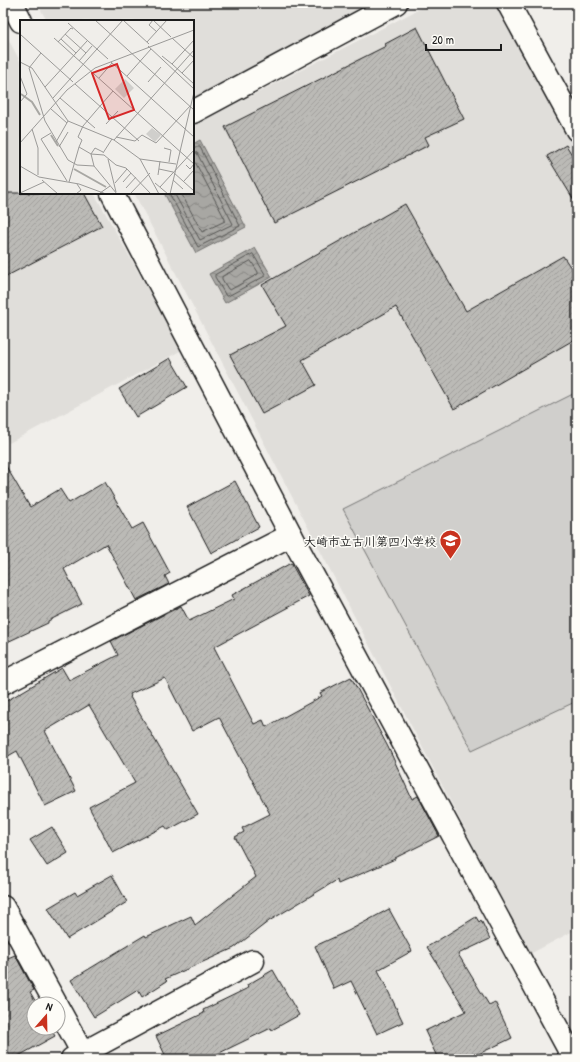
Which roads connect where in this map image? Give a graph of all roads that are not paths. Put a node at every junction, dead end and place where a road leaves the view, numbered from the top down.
1 (12, 3) edge
2 (396, 3) edge
3 (508, 3) edge
4 (20, 20) edge
5 (194, 111) edge
6 (577, 130) edge
7 (113, 194) edge
8 (290, 535) junction
9 (3, 683) edge
10 (3, 907) edge
11 (9, 933) edge
12 (253, 961) dead end
13 (51, 996) edge
14 (66, 1026) edge
15 (80, 1057) edge
16 (574, 1059) edge

1 - 4 street
2 - 5 street
3 - 6 street
7 - 8 street
8 - 9 street
8 - 16 street
10 - 11 street
11 - 13 street
12 - 15 street
14 - 15 street

